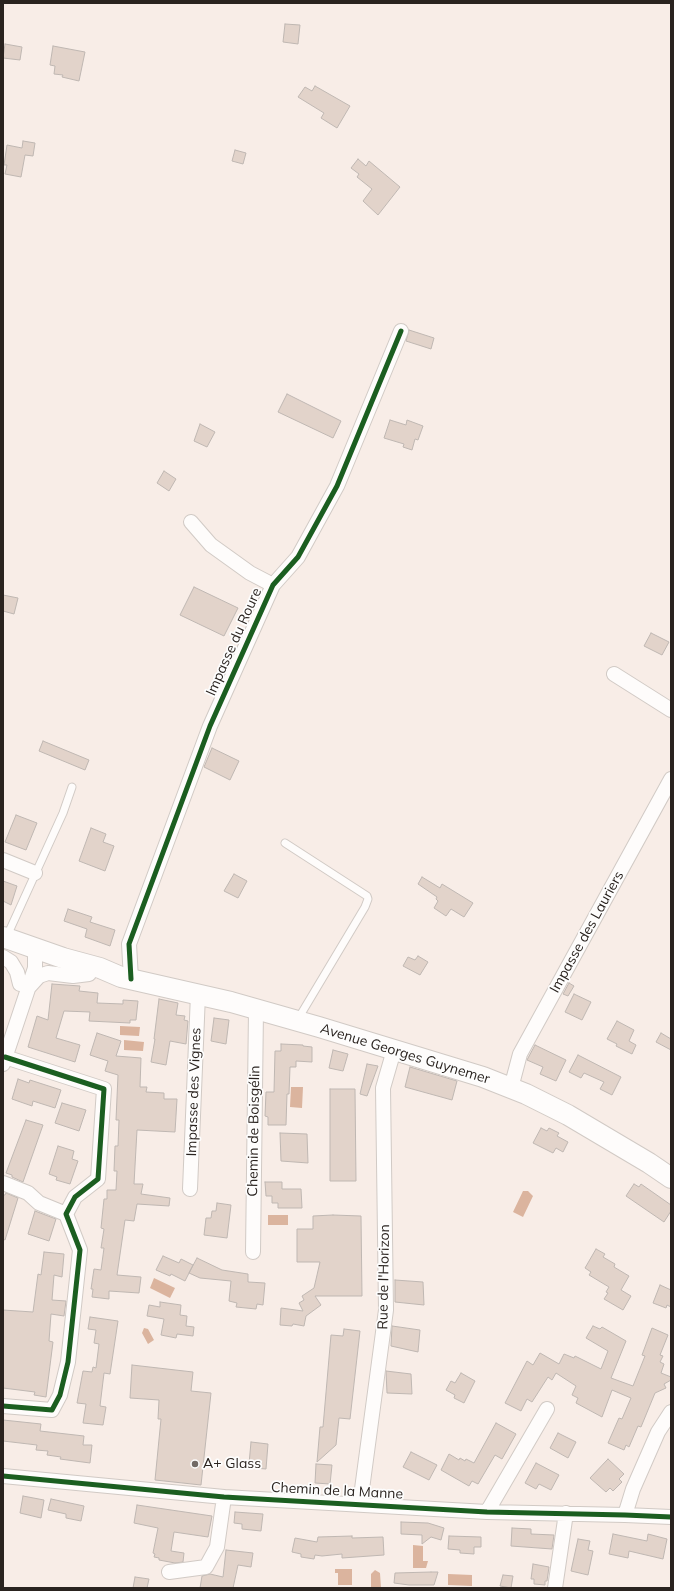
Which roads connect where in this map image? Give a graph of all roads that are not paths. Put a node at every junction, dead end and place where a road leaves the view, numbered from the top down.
1 (401, 331) dead end
2 (191, 522) dead end
3 (273, 585) junction
4 (614, 674) dead end
5 (671, 710) edge
6 (671, 779) edge
7 (72, 787) dead end
8 (285, 843) dead end
9 (3, 860) edge
10 (35, 873) junction
11 (4, 945) edge
12 (33, 958) junction
13 (91, 970) junction
14 (126, 978) junction
15 (24, 986) junction
16 (198, 994) junction
17 (256, 1010) junction
18 (296, 1021) junction
19 (3, 1037) edge
20 (394, 1050) junction
21 (4, 1061) edge
22 (511, 1088) junction
23 (671, 1178) edge
24 (3, 1183) edge
25 (190, 1189) dead end
26 (66, 1214) junction
27 (253, 1252) dead end
28 (3, 1406) edge
29 (547, 1409) dead end
30 (671, 1412) edge
31 (3, 1476) edge
32 (224, 1497) junction
33 (360, 1504) junction
34 (487, 1512) junction
35 (566, 1513) junction
36 (625, 1514) junction
37 (671, 1517) edge
38 (169, 1572) dead end
39 (556, 1588) edge

1 - 3 street, Impasse du Roure
2 - 3 street, Impasse du Roure
3 - 14 street, Impasse du Roure
4 - 5 street
6 - 22 street, Impasse des Lauriers
7 - 10 lane
8 - 18 lane
9 - 10 street
10 - 11 lane
11 - 12 main road, Avenue Georges Guynemer
11 - 13 main road, Avenue Georges Guynemer
11 - 15 street
12 - 13 main road, Avenue Georges Guynemer
12 - 15 street
13 - 14 main road, Avenue Georges Guynemer
13 - 15 street
14 - 16 main road, Avenue Georges Guynemer
15 - 19 street
15 - 21 street
16 - 17 main road, Avenue Georges Guynemer
16 - 25 street, Impasse des Vignes
17 - 18 main road, Avenue Georges Guynemer
17 - 27 street, Chemin de Boisgélin
18 - 20 main road, Avenue Georges Guynemer
20 - 22 main road, Avenue Georges Guynemer
20 - 33 street, Rue de l'Horizon
21 - 26 street
22 - 23 main road, Avenue Georges Guynemer
24 - 26 street
26 - 28 street
29 - 34 street
30 - 36 street
31 - 32 street, Chemin de la Manne
32 - 33 street, Chemin de la Manne
32 - 38 street
33 - 34 street, Chemin de la Manne
34 - 35 street, Chemin de la Manne
35 - 36 street, Chemin de la Manne
35 - 39 street
36 - 37 street, Chemin de la Manne

